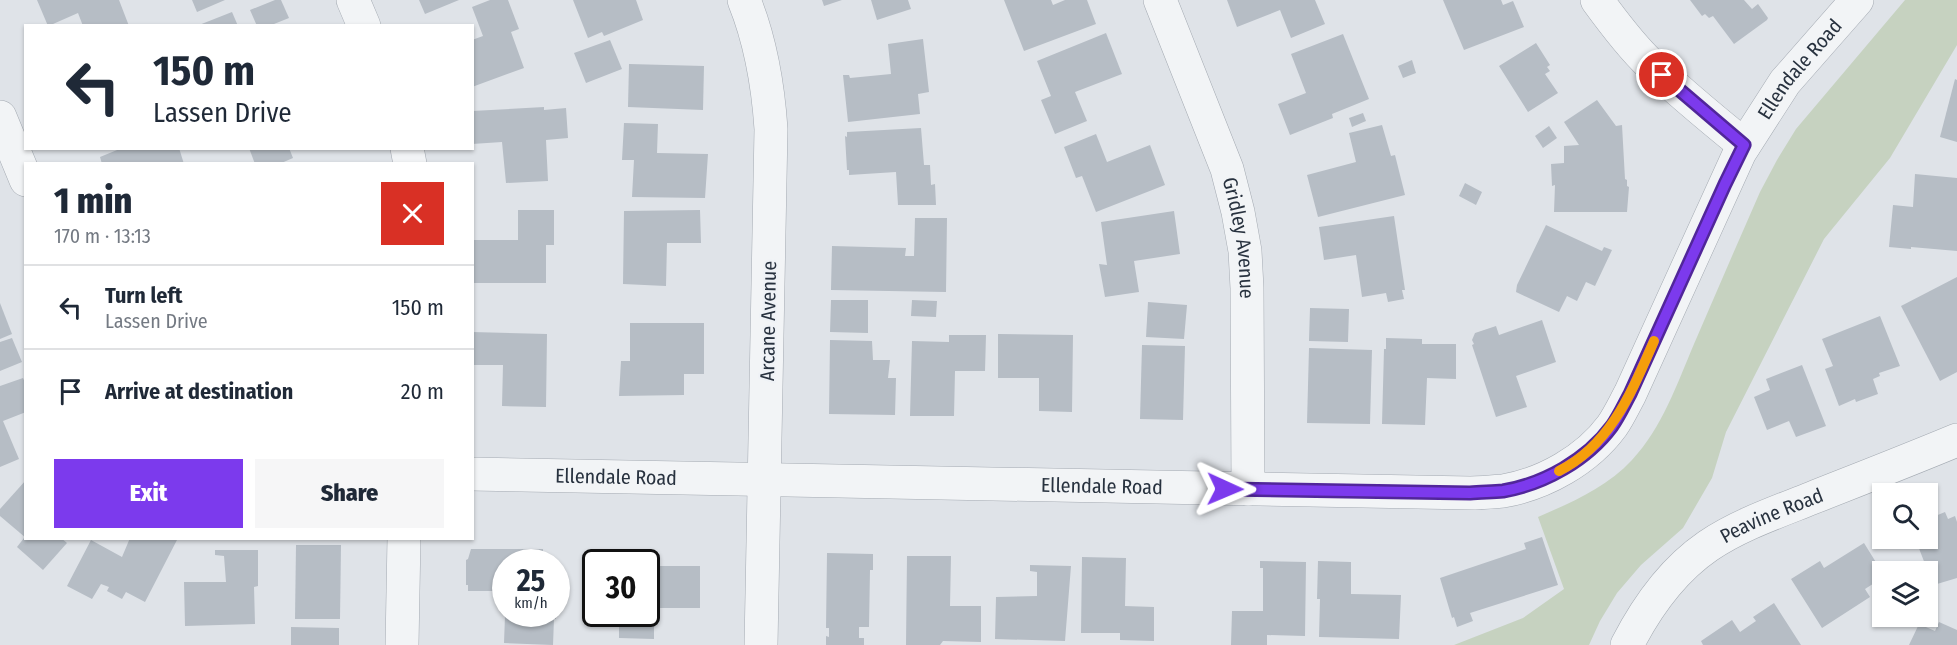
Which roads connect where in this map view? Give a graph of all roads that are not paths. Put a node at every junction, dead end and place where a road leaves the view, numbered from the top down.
1 (353, 0) edge
2 (744, 0) edge
3 (1160, 0) edge
4 (1597, 0) edge
5 (1857, 0) edge
6 (363, 24) edge
7 (0, 117) edge
8 (1744, 145) junction
9 (24, 175) edge
10 (1957, 440) edge
11 (474, 474) edge
12 (765, 480) junction
13 (1248, 489) junction
14 (404, 540) edge
15 (402, 645) edge
16 (761, 645) edge
17 (1627, 645) edge

1 - 6 street
2 - 12 street, Arcane Avenue
3 - 13 street, Gridley Avenue
4 - 8 street
5 - 8 street, Ellendale Road
7 - 9 street
8 - 13 street, Ellendale Road
10 - 17 street, Peavine Road
11 - 12 street, Ellendale Road
12 - 13 street, Ellendale Road
12 - 16 street, Arcane Avenue
14 - 15 street

